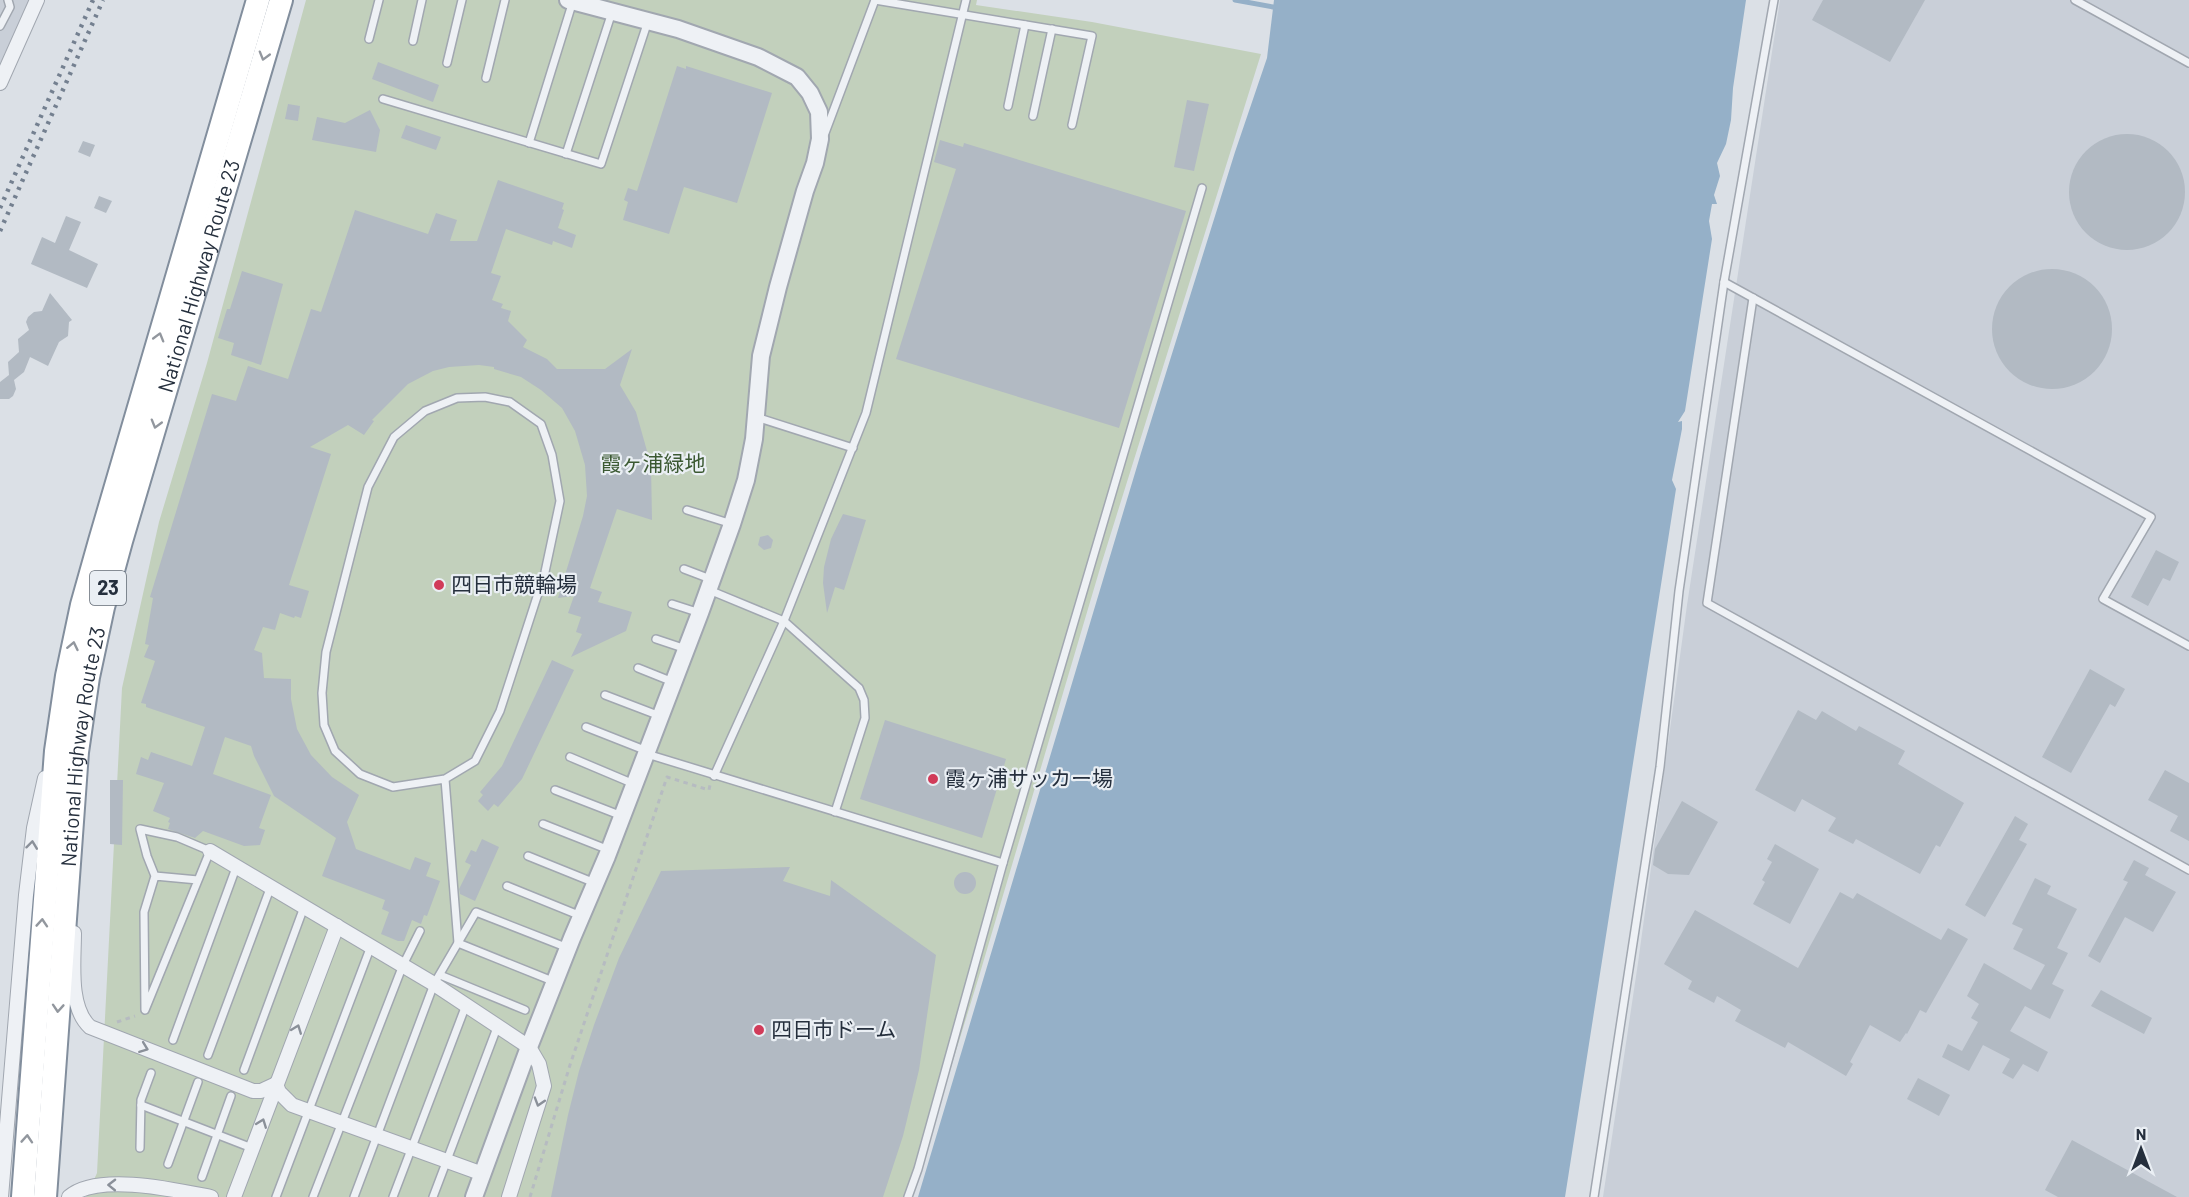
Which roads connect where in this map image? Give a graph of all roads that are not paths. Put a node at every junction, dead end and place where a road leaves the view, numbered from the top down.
1 (8, 0) edge
2 (37, 0) edge
3 (258, 0) edge
4 (281, 0) edge
5 (379, 0) edge
6 (422, 0) edge
7 (462, 0) edge
8 (505, 0) edge
9 (875, 0) edge
10 (1774, 0) edge
11 (2075, 0) edge
12 (571, 1) edge
13 (964, 7) edge
14 (612, 12) junction
15 (648, 21) junction
16 (1025, 25) junction
17 (0, 26) edge
18 (1052, 29) junction
19 (369, 39) dead end
20 (412, 41) dead end
21 (447, 63) dead end
22 (2189, 63) edge
23 (486, 78) dead end
24 (0, 83) edge
25 (382, 99) dead end
26 (1008, 106) dead end
27 (1033, 116) dead end
28 (1071, 125) dead end
29 (529, 142) junction
30 (818, 152) junction
31 (566, 154) junction
32 (1202, 188) dead end
33 (1724, 282) junction
34 (1753, 298) junction
35 (756, 417) junction
36 (853, 448) junction
37 (687, 510) dead end
38 (732, 524) junction
39 (684, 569) dead end
40 (711, 585) junction
41 (672, 604) dead end
42 (700, 613) junction
43 (784, 621) junction
44 (656, 639) dead end
45 (2189, 646) edge
46 (686, 649) junction
47 (638, 668) dead end
48 (67, 676) junction
49 (673, 682) junction
50 (604, 695) dead end
51 (660, 716) junction
52 (586, 727) dead end
53 (646, 753) junction
54 (570, 758) dead end
55 (714, 776) junction
56 (445, 779) junction
57 (634, 784) junction
58 (555, 790) dead end
59 (835, 812) junction
60 (622, 816) junction
61 (543, 824) dead end
62 (71, 825) junction
63 (609, 850) junction
64 (210, 851) junction
65 (528, 856) dead end
66 (1003, 863) junction
67 (237, 865) junction
68 (2189, 870) edge
69 (155, 876) junction
70 (198, 880) junction
71 (595, 883) junction
72 (272, 886) junction
73 (507, 886) dead end
74 (304, 907) junction
75 (581, 916) junction
76 (337, 926) junction
77 (420, 931) dead end
78 (458, 943) junction
79 (371, 946) junction
80 (568, 948) junction
81 (403, 965) junction
82 (437, 980) junction
83 (555, 982) junction
84 (466, 1005) junction
85 (525, 1010) dead end
86 (498, 1025) junction
87 (173, 1040) dead end
88 (529, 1047) junction
89 (208, 1055) dead end
90 (244, 1070) dead end
91 (151, 1073) dead end
92 (198, 1082) dead end
93 (276, 1084) junction
94 (231, 1096) dead end
95 (141, 1105) junction
96 (308, 1110) junction
97 (183, 1121) junction
98 (342, 1122) junction
99 (217, 1134) junction
100 (377, 1135) junction
101 (411, 1147) junction
102 (140, 1148) dead end
103 (252, 1148) junction
104 (446, 1160) junction
105 (168, 1164) dead end
106 (483, 1174) junction
107 (202, 1177) dead end
108 (157, 1192) edge
109 (1, 1197) edge
110 (23, 1197) edge
111 (45, 1197) edge
112 (69, 1197) edge
113 (211, 1197) edge
114 (234, 1197) edge
115 (276, 1197) edge
116 (313, 1197) edge
117 (354, 1197) edge
118 (393, 1197) edge
119 (433, 1197) edge
120 (474, 1197) edge
121 (509, 1197) edge
122 (908, 1197) edge
123 (1594, 1197) edge

1 - 17 lane
2 - 24 street
48 -> 3 highway, National Highway Route 23 / 23
4 -> 62 highway, National Highway Route 23 / 23
5 - 19 lane
6 - 20 lane
7 - 21 lane
8 - 23 lane
9 - 13 lane
9 - 30 lane
10 - 33 lane
11 - 22 lane
12 - 14 street
12 - 29 lane
13 - 16 lane
13 - 36 lane
14 - 15 street
14 - 31 lane
15 - 30 street
15 - 31 lane
16 - 18 lane
16 - 26 lane
18 - 27 lane
18 - 28 lane
25 - 29 lane
29 - 31 lane
30 - 35 street
32 - 66 lane
33 - 34 lane
33 - 123 lane
34 - 45 lane
34 - 68 lane
35 - 36 lane
35 - 38 street
36 - 43 lane
37 - 38 lane
38 - 40 street
39 - 40 lane
40 - 42 street
40 - 43 lane
41 - 42 lane
42 - 46 street
43 - 55 lane
43 - 59 lane
44 - 46 lane
46 - 49 street
47 - 49 lane
109 -> 48 street
110 -> 48 highway, National Highway Route 23 / 23
49 - 51 street
50 - 51 lane
51 - 53 street
52 - 53 lane
53 - 55 lane
53 - 57 street
54 - 57 lane
55 - 59 lane
56 - 56 lane
56 - 78 lane
57 - 60 street
58 - 60 lane
59 - 66 lane
60 - 63 street
61 - 63 lane
62 -> 93 street
62 -> 111 highway, National Highway Route 23 / 23
63 - 71 street
64 - 67 street
64 - 69 lane
64 - 70 lane
65 - 71 lane
66 - 122 lane
67 - 72 street
67 - 87 lane
69 - 70 lane
69 - 70 lane
71 - 75 street
72 - 74 street
72 - 89 lane
73 - 75 lane
74 - 76 street
74 - 90 lane
75 - 80 street
76 - 79 street
93 -> 76 street
77 - 81 lane
78 - 80 lane
78 - 82 lane
78 - 83 lane
79 - 81 street
79 - 96 lane
80 - 83 street
81 - 82 street
81 - 98 lane
82 - 84 street
82 - 85 lane
82 - 100 lane
83 - 88 street
84 - 86 street
84 - 101 lane
86 - 88 street
86 - 104 lane
88 - 106 street
88 -> 121 street
91 - 95 lane
92 - 97 lane
93 - 96 street
103 -> 93 street
94 - 99 lane
95 - 97 lane
95 - 102 lane
96 - 98 street
96 - 115 lane
97 - 99 lane
97 - 105 lane
98 - 100 street
98 - 116 lane
99 - 103 lane
99 - 107 lane
100 - 101 street
100 - 117 lane
101 - 104 street
101 - 118 lane
103 - 114 street
104 - 106 street
104 - 119 lane
106 - 120 street
108 -> 112 street
108 - 113 street

